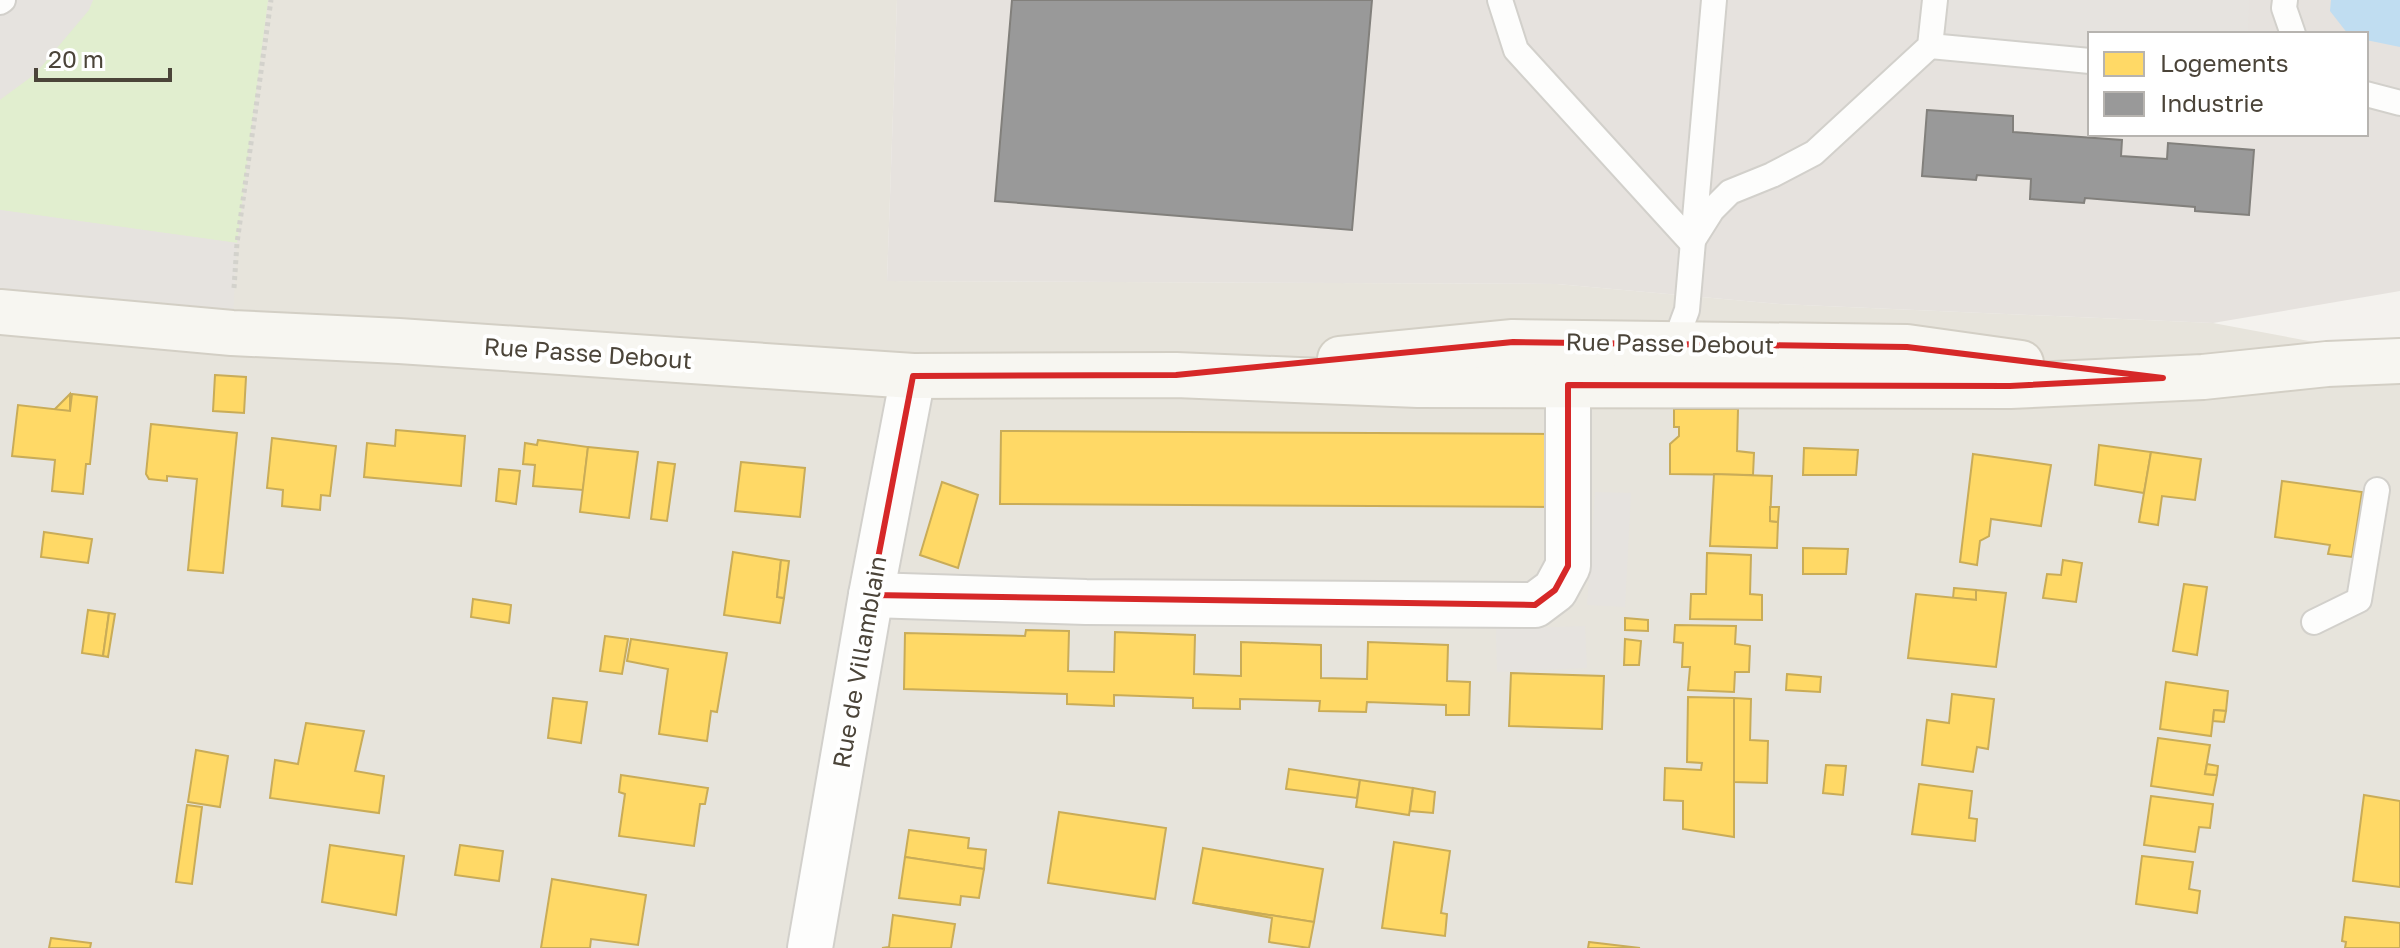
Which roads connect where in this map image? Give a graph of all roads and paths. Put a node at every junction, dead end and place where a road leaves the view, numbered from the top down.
1 (271, 0) edge
2 (1500, 0) edge
3 (1714, 0) edge
4 (1935, 0) edge
5 (2285, 0) edge
6 (2292, 32) edge
7 (1930, 46) junction
8 (2088, 61) edge
9 (2368, 95) edge
10 (2400, 103) edge
11 (1692, 243) junction
12 (0, 312) edge
13 (232, 333) junction
14 (1690, 333) junction
15 (2400, 338) edge
16 (2400, 361) edge
17 (2327, 364) junction
18 (1176, 375) junction
19 (913, 376) junction
20 (2163, 378) junction
21 (1498, 385) junction
22 (1568, 385) junction
23 (1744, 385) junction
24 (2377, 490) dead end
25 (871, 595) junction
26 (2314, 622) dead end
27 (810, 948) edge

1 - 13 path
2 - 11 lane
3 - 11 lane
4 - 7 lane
5 - 6 lane
7 - 8 lane
7 - 11 lane
9 - 10 lane
11 - 14 lane
12 - 13 main road, Rue Passe Debout
13 - 19 main road, Rue Passe Debout
14 - 18 main road, Rue Passe Debout
14 - 20 main road, Rue Passe Debout
14 - 21 lane
14 - 23 lane
15 - 17 main road, Rue Passe Debout
16 - 17 main road, Rue Passe Debout
17 - 20 main road, Rue Passe Debout
18 - 19 main road, Rue Passe Debout
18 - 21 main road, Rue Passe Debout
19 - 25 street, Rue de Villamblain
20 - 23 main road, Rue Passe Debout
21 - 22 main road, Rue Passe Debout
22 - 23 main road, Rue Passe Debout
22 - 25 street
24 - 26 lane
25 - 27 street, Rue de Villamblain

